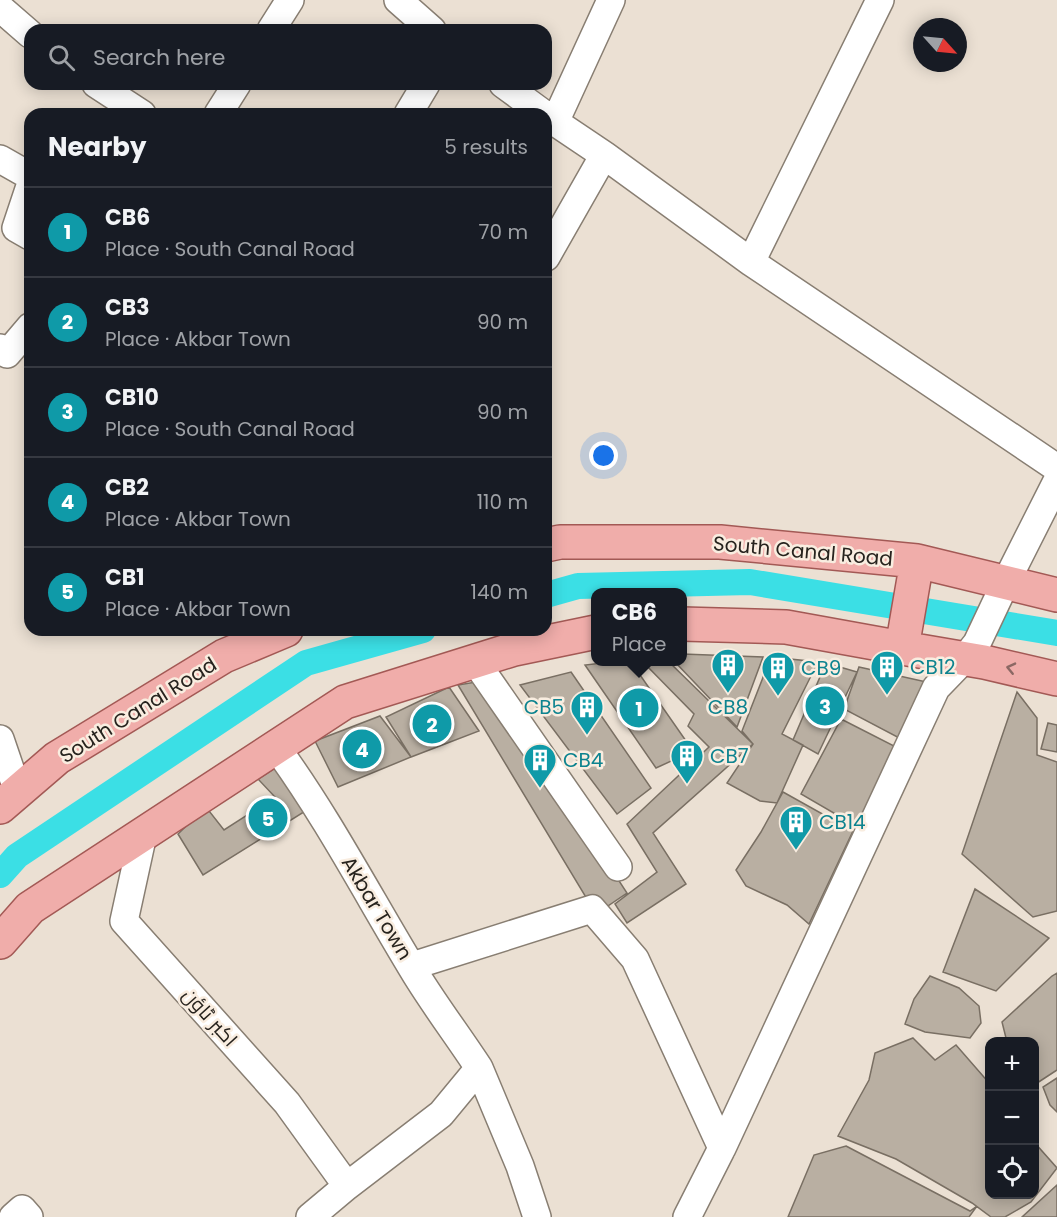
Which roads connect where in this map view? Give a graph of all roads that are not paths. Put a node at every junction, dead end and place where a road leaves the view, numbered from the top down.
1 (290, 0) edge
2 (398, 0) edge
3 (611, 0) edge
4 (880, 0) edge
5 (0, 8) edge
6 (275, 24) edge
7 (425, 24) edge
8 (24, 29) edge
9 (105, 90) edge
10 (233, 90) edge
11 (422, 90) edge
12 (511, 90) edge
13 (133, 108) edge
14 (222, 108) edge
15 (412, 108) edge
16 (536, 108) edge
17 (552, 110) edge
18 (552, 120) edge
19 (604, 155) junction
20 (0, 159) edge
21 (24, 173) edge
22 (24, 204) edge
23 (24, 233) edge
24 (552, 246) edge
25 (751, 262) junction
26 (24, 334) edge
27 (0, 348) edge
28 (1057, 468) edge
29 (1057, 481) edge
30 (552, 544) edge
31 (917, 563) junction
32 (1005, 585) junction
33 (1057, 595) edge
34 (687, 624) edge
35 (591, 633) edge
36 (272, 636) edge
37 (903, 645) junction
38 (971, 651) junction
39 (475, 661) junction
40 (1057, 679) edge
41 (0, 739) edge
42 (276, 747) junction
43 (9, 800) edge
44 (143, 834) junction
45 (618, 867) dead end
46 (0, 942) edge
47 (412, 966) junction
48 (479, 1068) junction
49 (722, 1148) junction
50 (347, 1186) junction
51 (13, 1217) edge
52 (29, 1217) edge
53 (310, 1217) edge
54 (537, 1217) edge
55 (687, 1217) edge

1 - 6 street
2 - 7 street
3 - 17 street
4 - 25 street
5 - 8 street
9 - 13 street
10 - 14 street
11 - 15 street
12 - 16 street
18 - 19 street
19 - 24 street
19 - 25 street
20 - 21 street
22 - 23 street
25 - 28 street
26 - 27 street
29 - 32 street
30 - 31 main road, South Canal Road
31 - 32 main road, South Canal Road
31 - 37 main road
32 - 33 main road, South Canal Road
32 - 38 street
34 - 37 main road
35 - 39 main road
36 - 43 main road, South Canal Road
37 - 38 main road
40 -> 38 main road
38 - 49 street
39 - 42 main road
39 - 45 street
41 - 43 street
42 - 44 main road
42 - 47 street, Akbar Town
44 - 46 main road
44 - 50 street, اکبر ٹاؤن
47 - 48 street, Akbar Town
47 - 49 street
48 - 50 street
48 - 54 street, Akbar Town
49 - 55 street
50 - 53 street
51 - 52 street

